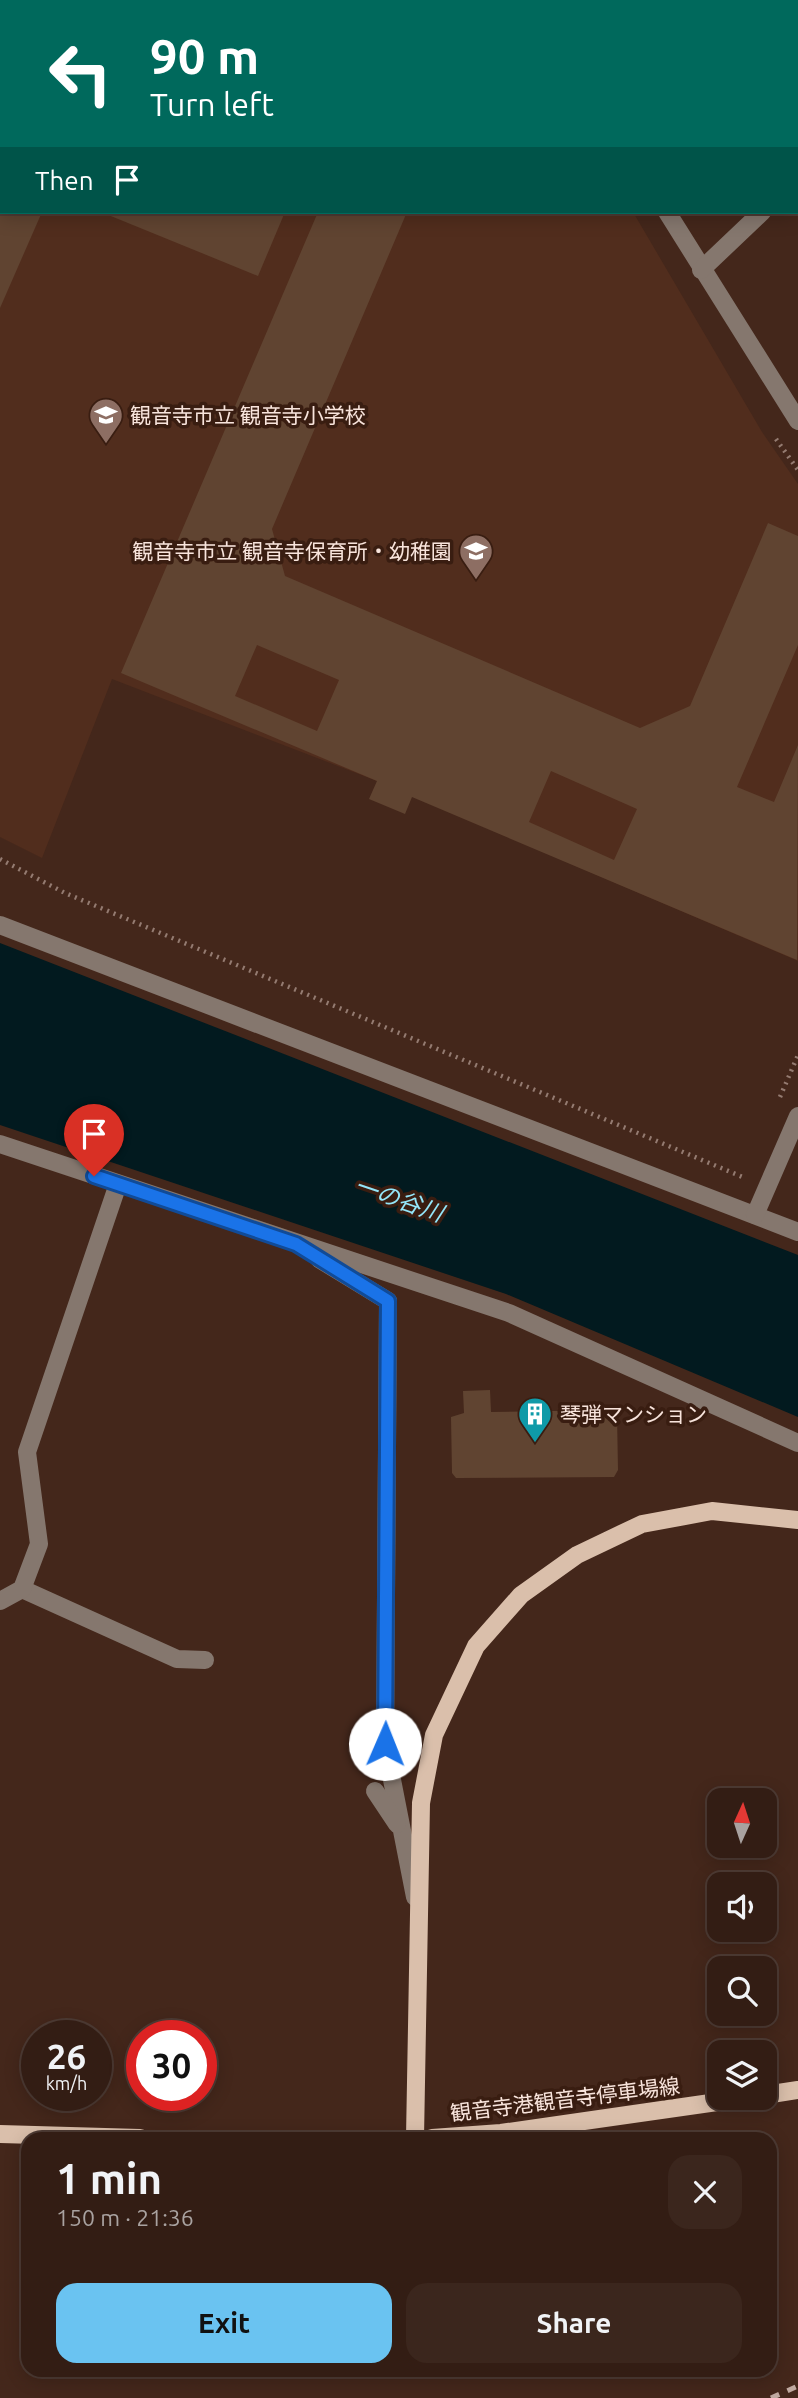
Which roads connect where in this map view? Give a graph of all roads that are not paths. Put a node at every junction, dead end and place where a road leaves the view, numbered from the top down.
1 (668, 214) edge
2 (760, 214) edge
3 (701, 270) junction
4 (798, 421) edge
5 (0, 925) edge
6 (798, 1116) edge
7 (0, 1144) edge
8 (118, 1184) junction
9 (755, 1215) junction
10 (798, 1232) edge
11 (296, 1244) junction
12 (798, 1443) edge
13 (798, 1520) edge
14 (22, 1589) junction
15 (0, 1601) edge
16 (205, 1660) dead end
17 (375, 1791) dead end
18 (403, 1833) junction
19 (417, 1909) junction
20 (798, 2090) edge
21 (777, 2093) edge
22 (707, 2103) edge
23 (415, 2132) edge
24 (507, 2132) edge
25 (0, 2134) edge
26 (21, 2135) edge

1 - 3 street
2 - 3 street
3 - 4 street
5 - 9 street
6 - 9 street
7 - 8 street
8 - 11 street
8 - 14 street
9 - 10 street
11 - 12 street
11 - 18 street
13 - 19 main road
14 - 15 street
14 - 16 street
17 - 18 street
18 - 19 street
19 - 23 main road
20 - 21 main road
22 - 24 main road, 観音寺港観音寺停車場線
25 - 26 main road

